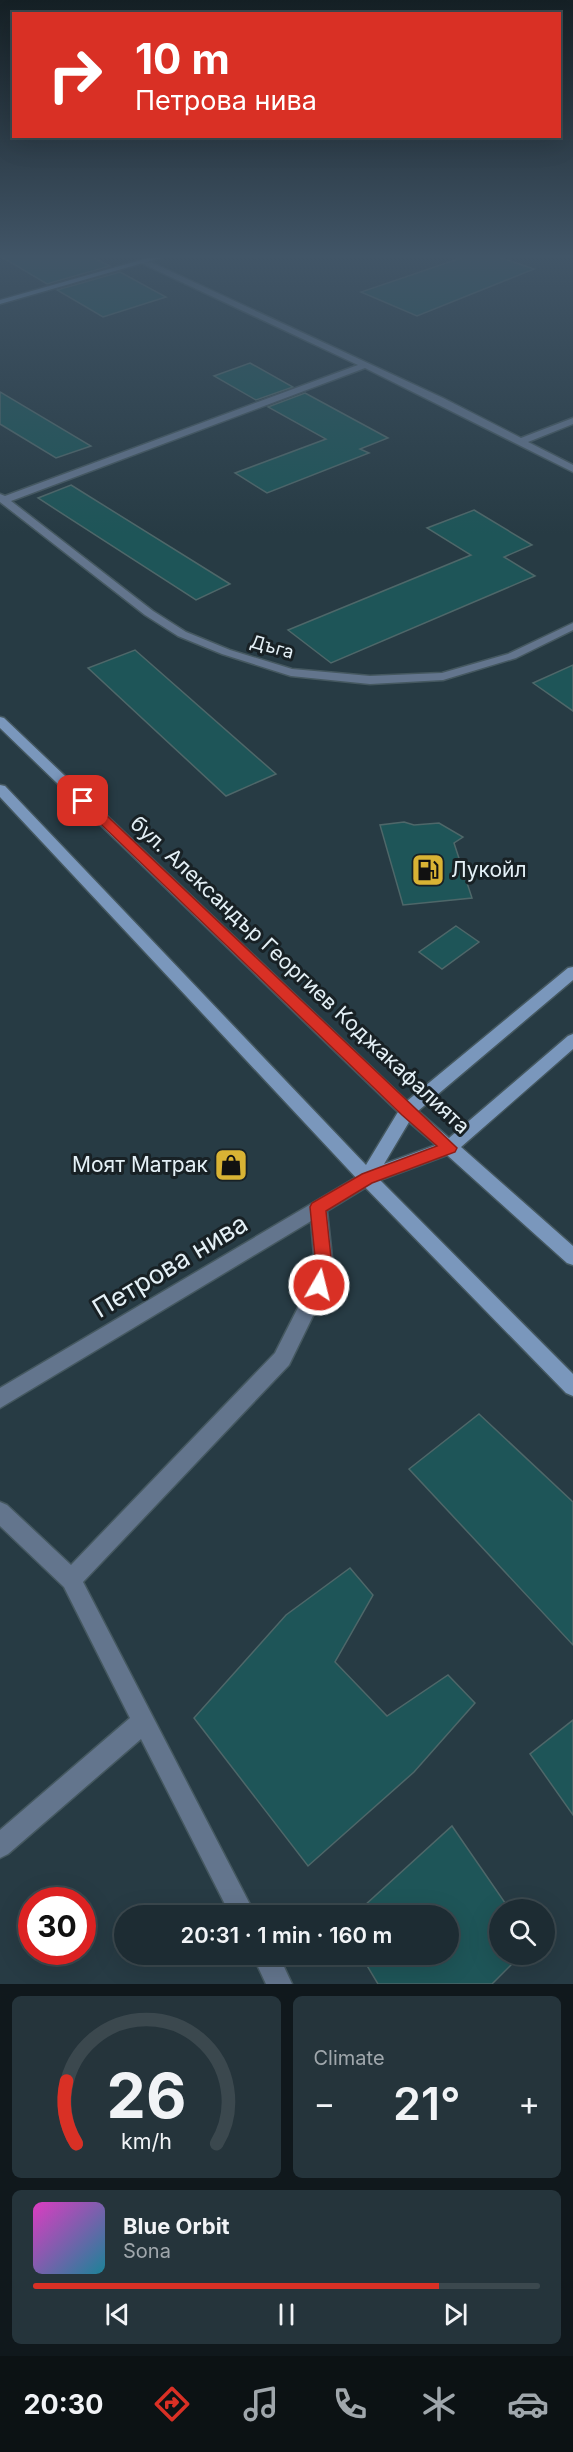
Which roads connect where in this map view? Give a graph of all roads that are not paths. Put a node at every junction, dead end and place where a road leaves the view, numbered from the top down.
1 (331, 349) edge
2 (366, 365) junction
3 (573, 421) edge
4 (519, 441) junction
5 (573, 469) edge
6 (2, 498) edge
7 (573, 626) edge
8 (0, 721) edge
9 (0, 789) edge
10 (573, 972) edge
11 (573, 1040) edge
12 (407, 1111) junction
13 (450, 1148) junction
14 (367, 1178) junction
15 (318, 1207) junction
16 (573, 1257) edge
17 (573, 1387) edge
18 (0, 1399) edge
19 (0, 1512) edge
20 (71, 1580) junction
21 (144, 1721) junction
22 (0, 1846) edge
23 (238, 1905) edge
24 (270, 1965) edge
25 (279, 1984) edge

1 - 2 street
2 - 4 street
2 - 6 street
3 - 4 street
4 - 5 street
6 - 7 street, Дъга
8 - 12 main road, бул. Александър Георгиев Коджакафалията
9 - 14 main road
10 - 12 main road, Петрова нива
11 - 13 main road, Петрова нива
12 - 13 main road, бул. Александър Георгиев Коджакафалията
12 - 14 main road, Петрова нива
13 - 14 main road, Петрова нива
13 - 16 main road, бул. Александър Георгиев Коджакафалията
14 - 15 street, Петрова нива
14 - 17 main road
15 - 18 street, Петрова нива
15 - 20 street
19 - 20 street
20 - 21 street
21 - 22 street
21 - 23 street
24 - 25 street

